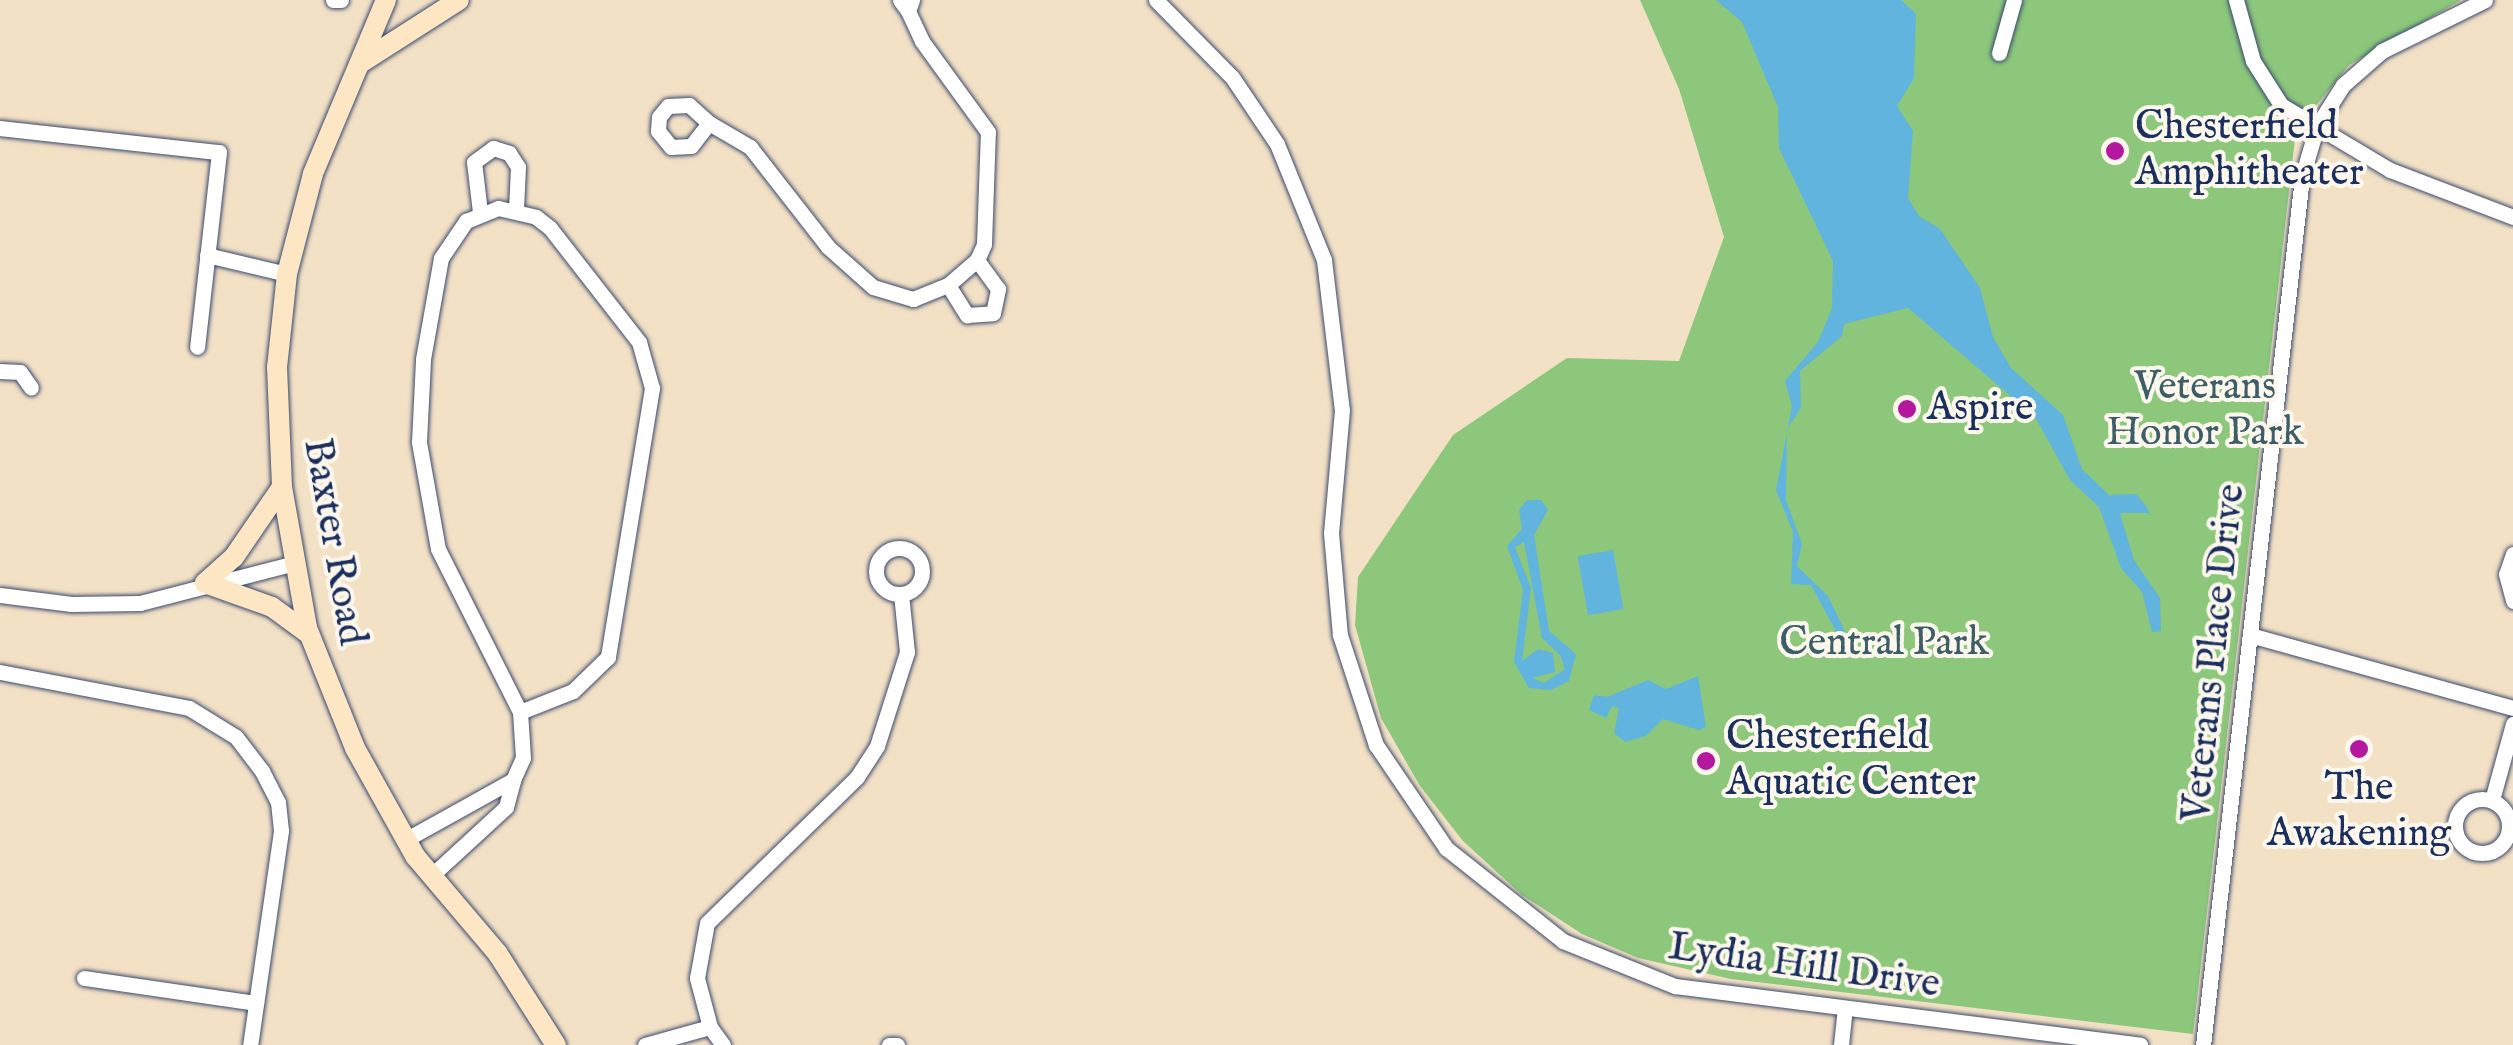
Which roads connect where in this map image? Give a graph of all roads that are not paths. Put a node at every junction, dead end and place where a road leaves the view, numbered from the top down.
1 (333, 0) edge
2 (341, 0) edge
3 (386, 0) edge
4 (459, 0) edge
5 (1156, 0) edge
6 (2014, 0) edge
7 (2236, 0) edge
8 (2485, 0) edge
9 (907, 4) edge
10 (1999, 53) dead end
11 (362, 62) junction
12 (709, 123) dead end
13 (2317, 126) junction
14 (0, 128) edge
15 (516, 209) junction
16 (480, 212) junction
17 (2513, 217) edge
18 (207, 256) junction
19 (977, 260) junction
20 (287, 274) junction
21 (948, 284) junction
22 (196, 347) dead end
23 (0, 371) edge
24 (30, 388) dead end
25 (282, 487) junction
26 (2513, 554) edge
27 (295, 563) junction
28 (206, 584) junction
29 (901, 594) dead end
30 (0, 595) edge
31 (2513, 600) edge
32 (308, 634) junction
33 (2250, 635) junction
34 (0, 672) edge
35 (2513, 708) edge
36 (520, 712) junction
37 (2513, 724) edge
38 (513, 780) junction
39 (2492, 800) dead end
40 (405, 840) junction
41 (431, 876) junction
42 (84, 978) dead end
43 (256, 1002) junction
44 (1845, 1008) junction
45 (715, 1039) edge
46 (250, 1045) edge
47 (556, 1045) edge
48 (645, 1045) edge
49 (889, 1045) edge
50 (897, 1045) edge
51 (1841, 1045) edge
52 (2140, 1045) edge
53 (2204, 1045) edge

1 - 2 street
3 - 11 main road, Baxter Road
4 - 11 main road
5 - 44 street, Lydia Hill Drive
6 - 10 street
7 - 13 street
8 - 13 street, Veterans Place Drive
9 - 19 street
11 - 20 main road, Baxter Road
12 - 21 street
13 - 17 street
13 - 33 street, Veterans Place Drive
14 - 18 street
15 - 16 street
15 - 16 street
15 - 36 street
16 - 36 street
18 - 20 street
18 - 22 street
19 - 21 street
19 - 21 street
20 - 25 main road, Baxter Road
23 - 24 street
25 - 27 main road, Baxter Road
25 - 28 main road
26 - 31 street
27 - 28 street
27 - 32 main road, Baxter Road
28 - 30 street
28 - 32 main road
29 - 45 street
32 - 40 main road, Baxter Road
33 - 35 street
33 - 53 street, Veterans Place Drive
34 - 43 street
36 - 38 street
37 - 39 street
38 - 40 street
38 - 41 street
40 - 41 main road, Baxter Road
41 - 47 main road, Baxter Road
42 - 43 street
43 - 46 street
44 - 51 street
44 - 52 street, Lydia Hill Drive
45 - 48 street
49 - 50 street

